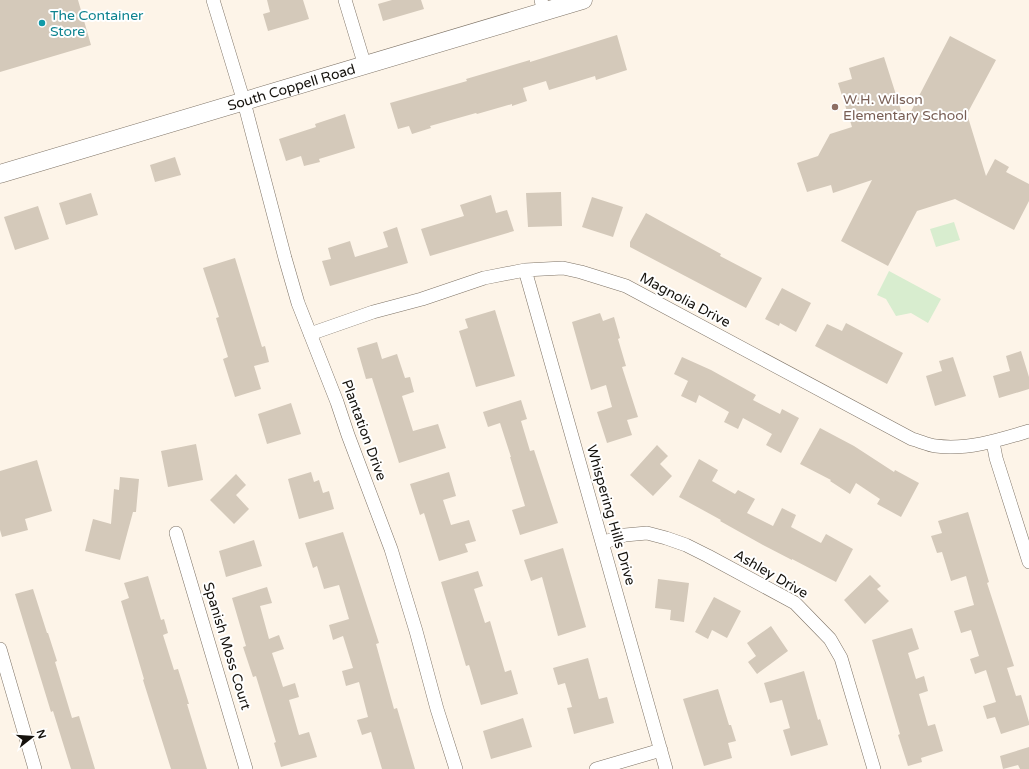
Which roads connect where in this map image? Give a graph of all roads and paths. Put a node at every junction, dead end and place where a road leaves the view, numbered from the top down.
1 (213, 0) edge
2 (345, 0) edge
3 (583, 0) edge
4 (542, 6) edge
5 (364, 66) junction
6 (244, 102) junction
7 (0, 174) edge
8 (525, 270) junction
9 (310, 334) junction
10 (1029, 431) edge
11 (993, 442) junction
12 (176, 532) dead end
13 (602, 544) junction
14 (1029, 562) edge
15 (0, 649) edge
16 (660, 750) junction
17 (35, 769) edge
18 (246, 769) edge
19 (456, 769) edge
20 (596, 769) edge
21 (666, 769) edge
22 (874, 769) edge

1 - 6 street, Plantation Drive
2 - 5 street
3 - 4 street, South Coppell Road
4 - 5 street, South Coppell Road
5 - 6 street, South Coppell Road
6 - 7 street, South Coppell Road
6 - 9 street, Plantation Drive
8 - 9 street, Magnolia Drive
8 - 11 street, Magnolia Drive
8 - 13 street, Whispering Hills Drive
9 - 19 street, Plantation Drive
10 - 11 street, Magnolia Drive
11 - 14 street
12 - 18 street, Spanish Moss Court
13 - 16 street, Whispering Hills Drive
13 - 22 street, Ashley Drive
15 - 17 street
16 - 20 street
16 - 21 street, Whispering Hills Drive

